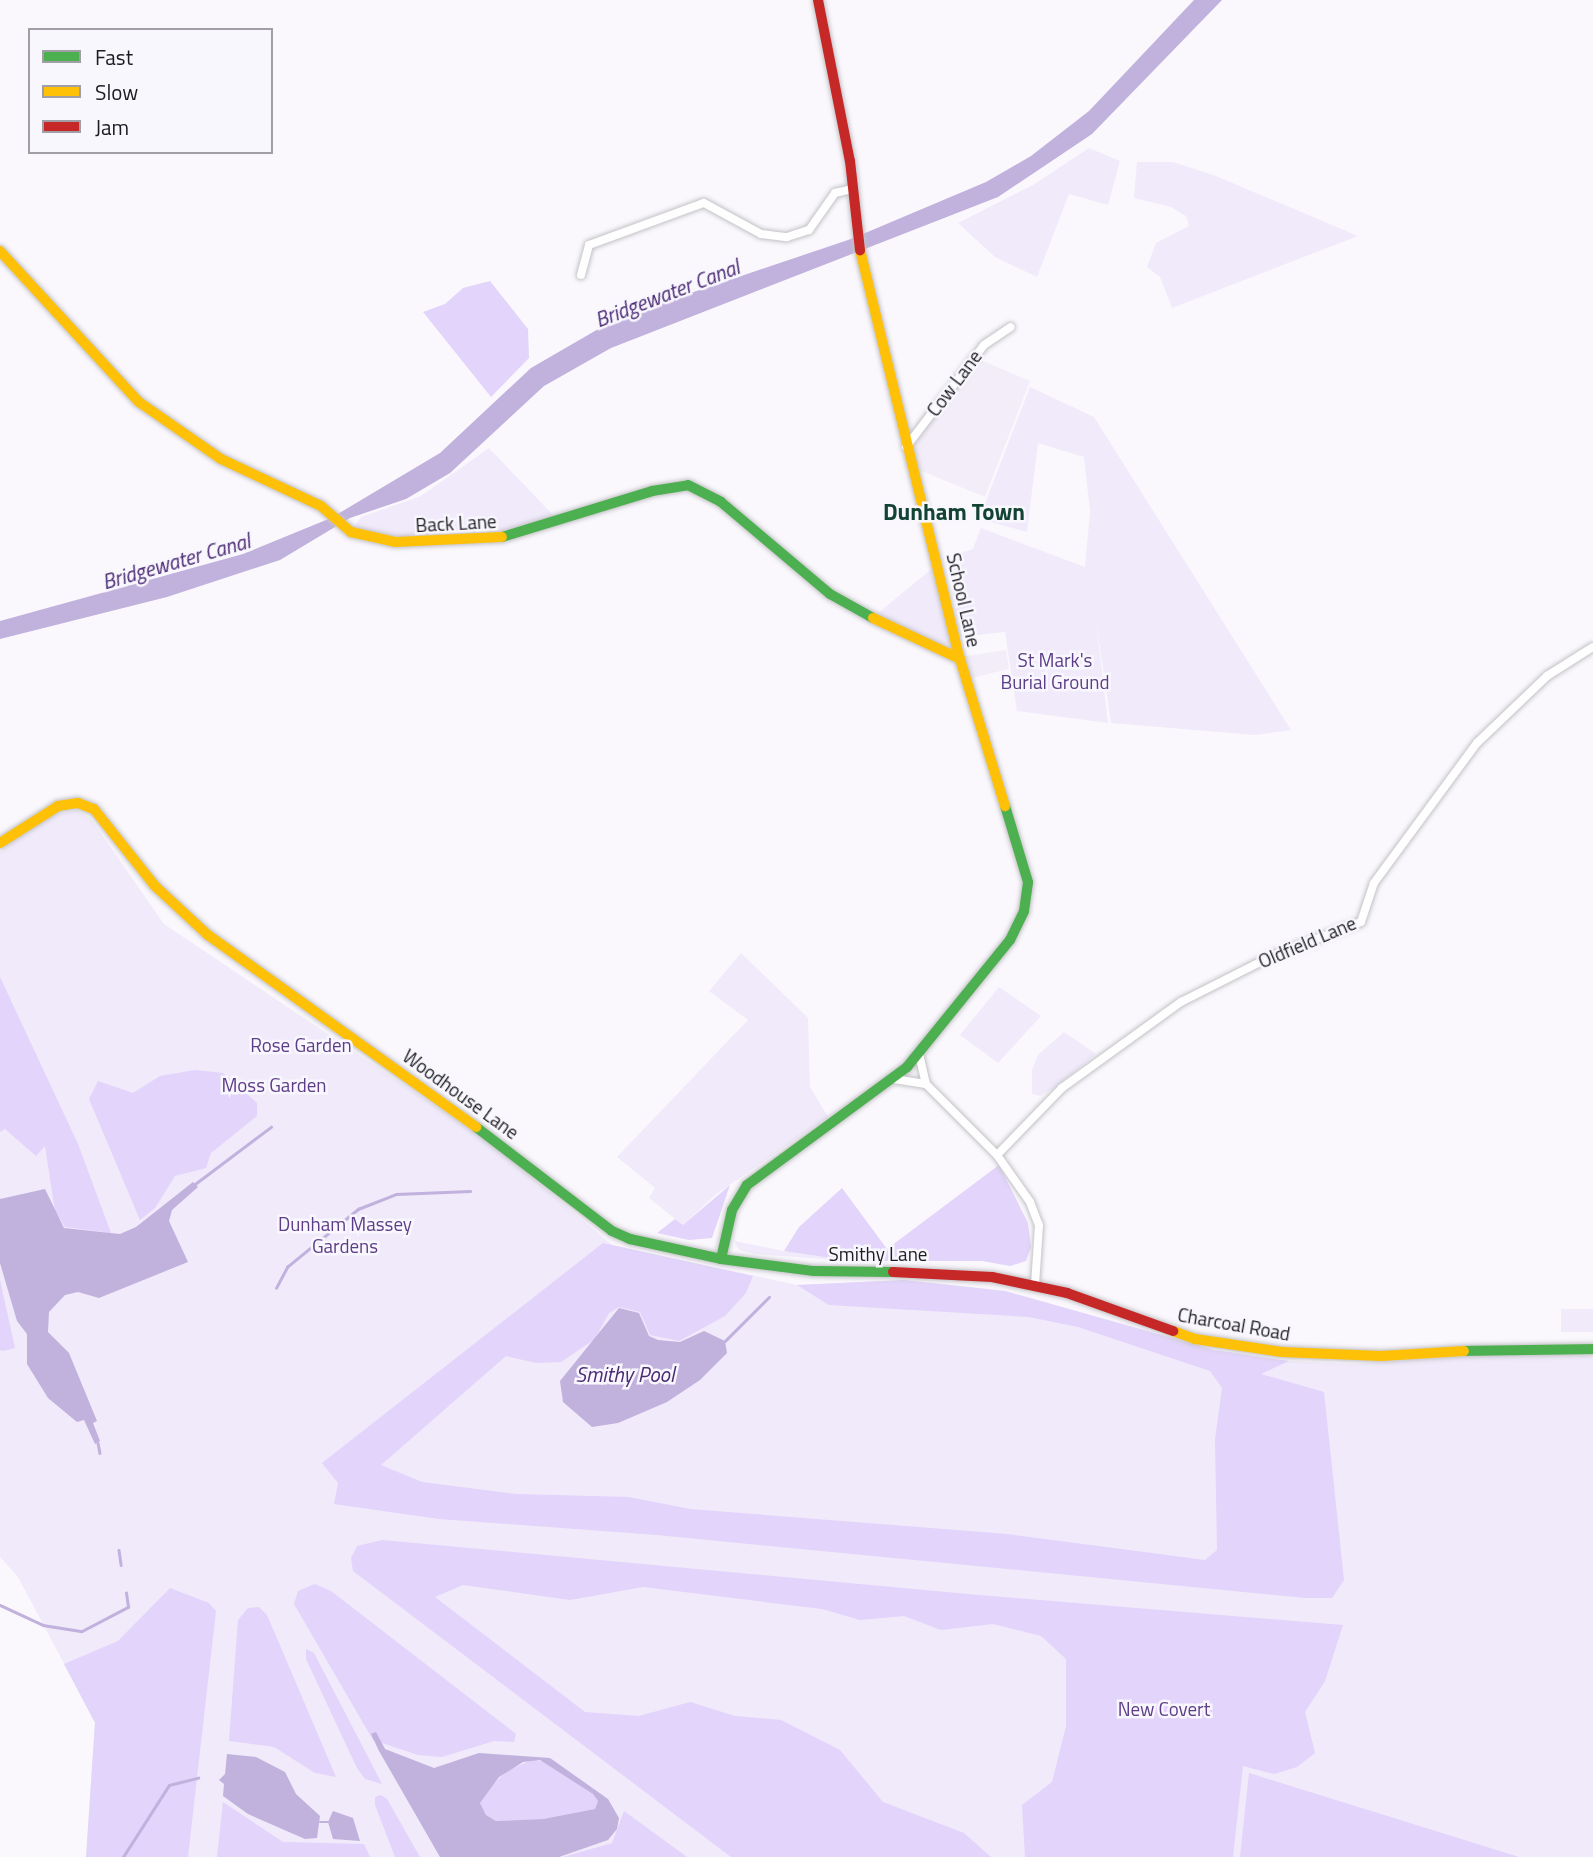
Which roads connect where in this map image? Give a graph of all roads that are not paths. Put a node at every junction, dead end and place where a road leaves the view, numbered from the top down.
1 (818, 0) edge
2 (852, 189) junction
3 (0, 251) edge
4 (581, 275) dead end
5 (1011, 327) dead end
6 (906, 447) junction
7 (1593, 647) edge
8 (960, 659) junction
9 (0, 843) edge
10 (919, 1054) junction
11 (894, 1079) junction
12 (926, 1084) junction
13 (997, 1155) junction
14 (721, 1259) junction
15 (1035, 1284) junction
16 (1593, 1349) edge

1 - 2 street, School Lane
2 - 4 street
2 - 6 street, School Lane
3 - 8 street, Back Lane
5 - 6 street, Cow Lane
6 - 8 street, School Lane
7 - 13 street, Oldfield Lane
8 - 10 street, School Lane
9 - 14 street, Woodhouse Lane
10 - 11 street, School Lane
10 - 12 street
11 - 12 street
11 - 14 street
12 - 13 street
13 - 15 street
14 - 15 street, Smithy Lane
15 - 16 street, Charcoal Road

